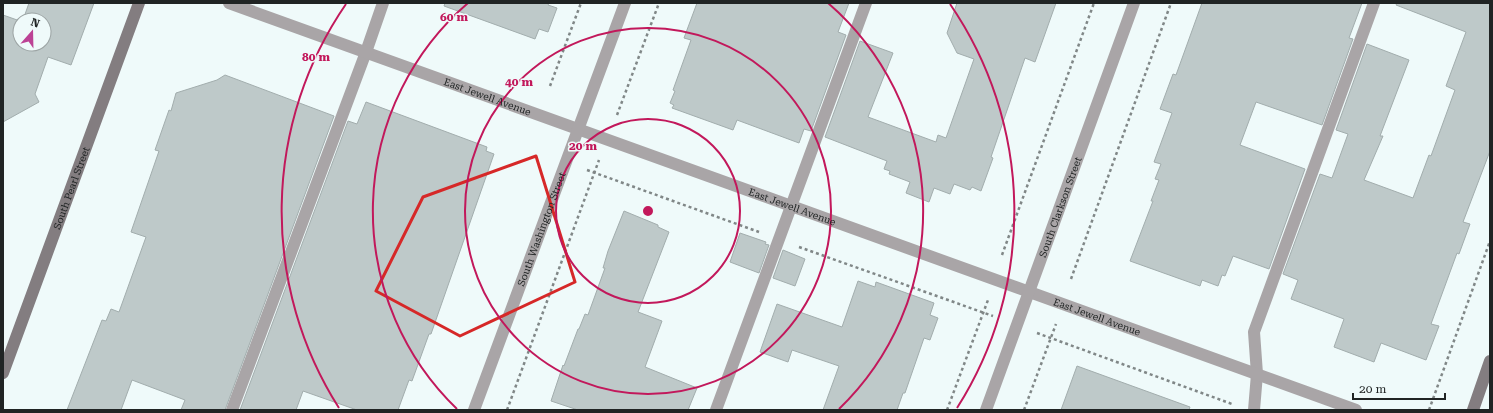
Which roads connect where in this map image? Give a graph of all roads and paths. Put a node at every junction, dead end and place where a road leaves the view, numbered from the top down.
1 (139, 3) edge
2 (228, 3) edge
3 (383, 3) edge
4 (581, 3) edge
5 (625, 3) edge
6 (659, 3) edge
7 (866, 3) edge
8 (1094, 3) edge
9 (1134, 3) edge
10 (1171, 3) edge
11 (1374, 3) edge
12 (366, 52) junction
13 (550, 86) dead end
14 (617, 115) dead end
15 (578, 129) junction
16 (600, 158) dead end
17 (790, 206) junction
18 (1490, 241) edge
19 (1002, 255) dead end
20 (1071, 279) dead end
21 (1029, 292) junction
22 (989, 297) dead end
23 (1057, 320) dead end
24 (1035, 332) dead end
25 (1050, 338) junction
26 (1490, 361) edge
27 (3, 373) edge
28 (1257, 374) junction
29 (1234, 405) dead end
30 (232, 410) edge
31 (474, 410) edge
32 (507, 410) edge
33 (716, 410) edge
34 (947, 410) edge
35 (986, 410) edge
36 (1024, 410) edge
37 (1254, 410) edge
38 (1356, 410) edge
39 (1429, 410) edge
40 (1473, 410) edge

1 - 27 street, South Pearl Street
2 - 12 street, East Jewell Avenue
3 - 12 street
4 - 13 path
5 - 15 street, South Washington Street
6 - 14 path
7 - 17 street
8 - 19 path
9 - 21 street, South Clarkson Street
10 - 20 path
11 - 28 street
12 - 15 street, East Jewell Avenue
12 - 30 street
15 - 17 street, East Jewell Avenue
15 - 31 street, South Washington Street
16 - 32 path
17 - 21 street, East Jewell Avenue
17 - 33 street
18 - 39 path
21 - 28 street, East Jewell Avenue
21 - 35 street, South Clarkson Street
22 - 34 path
23 - 25 path
24 - 25 path
25 - 29 path
25 - 36 path
26 - 40 street
28 - 37 street
28 - 38 street, East Jewell Avenue

